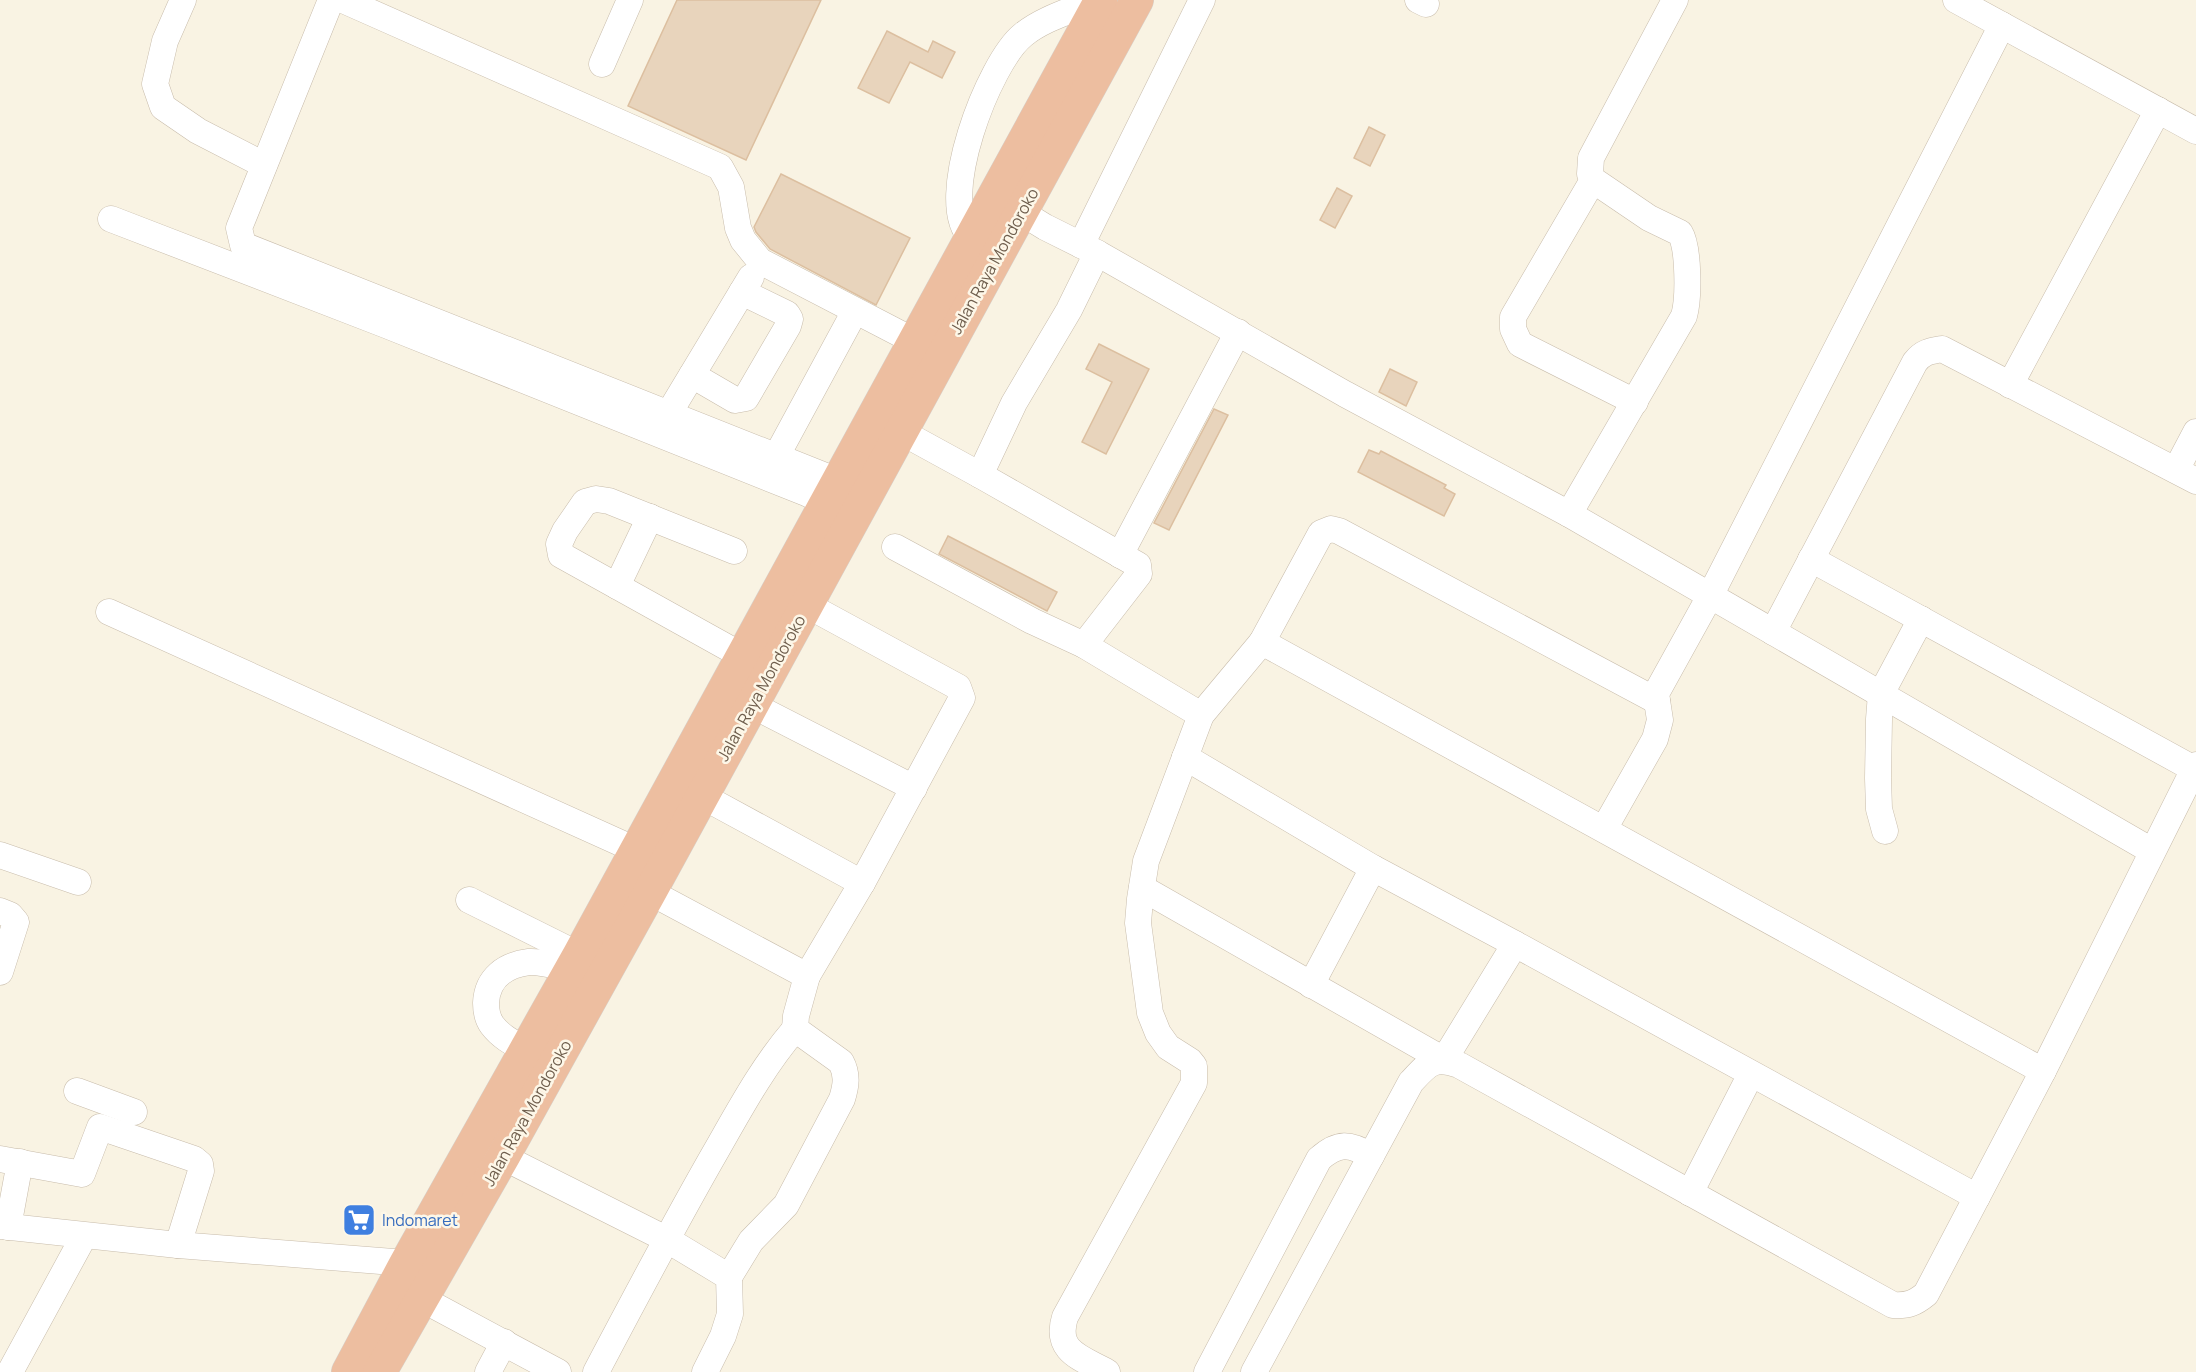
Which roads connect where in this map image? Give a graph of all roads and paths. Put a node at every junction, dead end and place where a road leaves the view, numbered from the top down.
1 (183, 0) edge
2 (331, 0) edge
3 (343, 0) edge
4 (630, 0) edge
5 (1202, 0) edge
6 (1675, 0) edge
7 (1956, 0) edge
8 (1105, 5) edge
9 (2002, 25) junction
10 (602, 64) dead end
11 (2158, 110) junction
12 (2196, 131) edge
13 (264, 165) junction
14 (1593, 180) junction
15 (1007, 204) junction
16 (111, 219) dead end
17 (971, 237) junction
18 (1089, 249) junction
19 (998, 253) junction
20 (760, 261) junction
21 (742, 292) junction
22 (855, 311) junction
23 (1238, 332) junction
24 (914, 341) junction
25 (692, 375) junction
26 (2010, 385) junction
27 (1635, 402) junction
28 (669, 413) junction
29 (887, 424) junction
30 (2196, 432) edge
31 (776, 457) junction
32 (980, 475) junction
33 (2186, 475) edge
34 (832, 492) junction
35 (1569, 514) junction
36 (855, 516) junction
37 (650, 517) junction
38 (895, 547) dead end
39 (734, 550) dead end
40 (1120, 555) junction
41 (1811, 559) junction
42 (790, 569) junction
43 (617, 586) junction
44 (812, 595) junction
45 (1710, 596) junction
46 (109, 612) dead end
47 (1921, 619) junction
48 (1773, 632) junction
49 (1262, 642) junction
50 (1092, 651) junction
51 (743, 656) junction
52 (770, 672) junction
53 (1881, 694) junction
54 (1657, 701) junction
55 (752, 705) junction
56 (1201, 716) junction
57 (1185, 757) junction
58 (2195, 767) edge
59 (914, 788) junction
60 (702, 796) junction
61 (1604, 829) junction
62 (1886, 831) dead end
63 (2152, 851) junction
64 (0, 855) edge
65 (628, 863) junction
66 (1373, 868) junction
67 (78, 882) dead end
68 (862, 883) junction
69 (1142, 888) junction
70 (650, 891) junction
71 (469, 900) dead end
72 (0, 911) edge
73 (1515, 944) junction
74 (585, 964) junction
75 (0, 972) edge
76 (807, 976) junction
77 (1311, 985) junction
78 (795, 1029) junction
79 (526, 1050) junction
80 (1444, 1060) junction
81 (2043, 1071) junction
82 (1751, 1074) junction
83 (77, 1091) dead end
84 (117, 1115) junction
85 (1371, 1156) junction
86 (10, 1161) edge
87 (483, 1171) junction
88 (1690, 1193) junction
89 (1977, 1197) junction
90 (4, 1226) edge
91 (84, 1236) junction
92 (666, 1239) junction
93 (178, 1245) junction
94 (406, 1263) junction
95 (729, 1277) junction
96 (422, 1299) junction
97 (504, 1342) junction
98 (10, 1372) edge
99 (348, 1372) edge
100 (381, 1372) edge
101 (488, 1372) edge
102 (558, 1372) edge
103 (596, 1372) edge
104 (705, 1372) edge
105 (1107, 1372) edge
106 (1207, 1372) edge
107 (1254, 1372) edge

1 - 13 street
2 - 13 street
3 - 20 street
4 - 10 street
5 - 18 street
6 - 14 street
7 - 9 street
8 - 15 highway, Jalan Raya Mondoroko
8 - 17 street
9 - 11 street
9 - 45 street
11 - 12 street
11 - 26 street
13 - 28 street
14 - 27 street
14 - 27 street
15 - 17 highway, Jalan Raya Mondoroko
15 - 18 street
15 - 19 highway, Jalan Raya Mondoroko
16 - 34 street
17 - 19 street
17 - 24 highway, Jalan Raya Mondoroko
18 - 23 street
18 - 32 street
19 - 29 highway, Jalan Raya Mondoroko
20 - 21 street
20 - 22 street
21 - 25 street
21 - 25 street
22 - 24 street
22 - 31 street
23 - 35 street
23 - 40 street
24 - 29 highway, Jalan Raya Mondoroko
25 - 28 street
26 - 33 street
26 - 41 street
27 - 35 street
28 - 31 street
29 - 32 street
29 - 34 highway, Jalan Raya Mondoroko
29 - 36 highway, Jalan Raya Mondoroko
30 - 33 street
31 - 34 street
32 - 40 street
34 - 36 street
34 - 42 highway, Jalan Raya Mondoroko
35 - 45 street
36 - 44 highway, Jalan Raya Mondoroko
37 - 39 street
37 - 43 street
37 - 43 street
38 - 50 street
40 - 50 street
41 - 47 street
41 - 48 street
42 - 44 highway
42 - 51 highway, Jalan Raya Mondoroko
43 - 51 street
44 - 52 highway, Jalan Raya Mondoroko
44 - 59 street
45 - 48 street
45 - 54 street
46 - 65 street
47 - 53 street
47 - 58 street
48 - 53 street
49 - 54 street
49 - 56 street
49 - 61 street
50 - 56 street
51 - 52 street
51 - 65 highway, Jalan Raya Mondoroko
52 - 55 highway, Jalan Raya Mondoroko
53 - 62 street
53 - 63 street
54 - 61 street
55 - 59 street
55 - 60 highway, Jalan Raya Mondoroko
56 - 57 street
57 - 66 street
57 - 69 street
58 - 63 street
59 - 68 street
60 - 68 street
60 - 70 highway, Jalan Raya Mondoroko
61 - 81 street
63 - 81 street
64 - 67 street
65 - 70 street
65 - 74 highway, Jalan Raya Mondoroko
66 - 73 street
66 - 77 street
68 - 76 street
69 - 77 street
69 - 105 street
70 - 74 highway, Jalan Raya Mondoroko
70 - 76 street
71 - 74 street
72 - 75 street
73 - 80 street
73 - 82 street
74 - 79 highway, Jalan Raya Mondoroko
74 - 79 street
74 - 87 highway, Jalan Raya Mondoroko
76 - 78 street
77 - 80 street
78 - 92 street
78 - 95 street
79 - 87 highway, Jalan Raya Mondoroko
80 - 85 street
80 - 88 street
81 - 89 street
82 - 88 street
82 - 89 street
83 - 84 street
84 - 86 street
84 - 93 street
85 - 106 street
85 - 107 street
86 - 90 street
87 - 92 street
87 - 94 highway, Jalan Raya Mondoroko
87 - 96 highway, Jalan Raya Mondoroko
88 - 89 street
90 - 91 street
91 - 93 street
91 - 98 street
92 - 95 street
92 - 103 street
93 - 94 street
94 - 99 highway, Jalan Raya Mondoroko
95 - 104 street
96 - 97 street
96 - 100 highway, Jalan Raya Mondoroko
97 - 101 street
97 - 102 street

